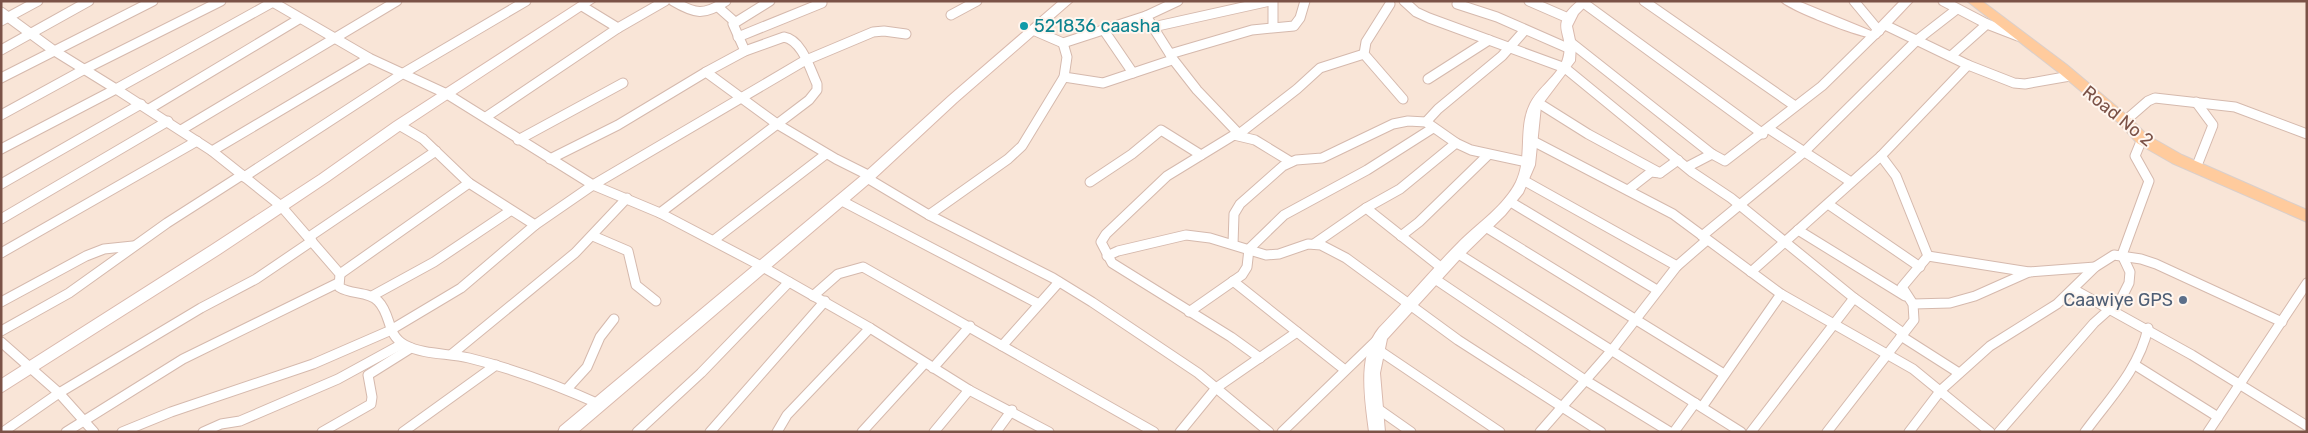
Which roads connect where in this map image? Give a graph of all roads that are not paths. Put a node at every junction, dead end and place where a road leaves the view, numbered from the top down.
1 (38, 1) edge
2 (89, 1) edge
3 (153, 1) edge
4 (220, 1) edge
5 (397, 1) edge
6 (526, 1) edge
7 (665, 1) edge
8 (673, 1) edge
9 (726, 1) edge
10 (770, 1) edge
11 (977, 1) edge
12 (1067, 1) edge
13 (1272, 1) edge
14 (1305, 1) edge
15 (1400, 1) edge
16 (1404, 1) edge
17 (1529, 1) edge
18 (1644, 1) edge
19 (1787, 1) edge
20 (1854, 1) edge
21 (1907, 1) edge
22 (1943, 1) edge
23 (1973, 1) edge
24 (272, 2) edge
25 (1176, 2) edge
26 (1387, 2) edge
27 (1583, 2) edge
28 (822, 3) dead end
29 (586, 4) edge
30 (1457, 4) dead end
31 (718, 7) junction
32 (1957, 9) junction
33 (950, 15) dead end
34 (1146, 16) junction
35 (4, 17) edge
36 (1568, 18) junction
37 (299, 19) junction
38 (735, 22) junction
39 (1987, 24) junction
40 (1153, 26) junction
41 (1273, 26) junction
42 (618, 28) junction
43 (1103, 29) junction
44 (1033, 30) junction
45 (1525, 30) junction
46 (1879, 31) junction
47 (906, 34) dead end
48 (32, 35) junction
49 (738, 37) junction
50 (335, 39) junction
51 (2025, 39) junction
52 (1490, 40) junction
53 (1917, 40) junction
54 (1063, 43) junction
55 (1569, 45) junction
56 (1509, 48) junction
57 (1, 50) edge
58 (53, 50) junction
59 (745, 51) junction
60 (1364, 54) junction
61 (1171, 56) junction
62 (1951, 56) junction
63 (368, 58) junction
64 (804, 61) junction
65 (1968, 65) junction
66 (1565, 68) junction
67 (85, 69) junction
68 (706, 72) junction
69 (1133, 73) junction
70 (402, 74) junction
71 (2070, 76) junction
72 (1064, 77) junction
73 (1, 78) edge
74 (1428, 79) dead end
75 (623, 83) dead end
76 (116, 89) junction
77 (447, 94) junction
78 (742, 99) junction
79 (1403, 99) dead end
80 (1537, 102) junction
81 (2196, 102) junction
82 (141, 104) junction
83 (1795, 106) junction
84 (149, 109) junction
85 (1, 115) edge
86 (486, 117) junction
87 (168, 121) junction
88 (2125, 122) junction
89 (777, 124) junction
90 (399, 125) junction
91 (1430, 125) junction
92 (181, 130) junction
93 (1766, 131) junction
94 (1238, 134) junction
95 (2307, 134) edge
96 (2142, 139) junction
97 (197, 140) junction
98 (518, 140) junction
99 (1531, 140) junction
100 (1456, 143) junction
101 (1, 149) edge
102 (212, 151) junction
103 (436, 151) junction
104 (1804, 152) junction
105 (826, 154) junction
106 (1712, 154) junction
107 (1201, 155) junction
108 (1488, 155) junction
109 (1881, 156) junction
110 (550, 159) junction
111 (1678, 160) junction
112 (1291, 162) junction
113 (1527, 162) junction
114 (1687, 167) junction
115 (2196, 168) junction
116 (1660, 173) junction
117 (243, 175) junction
118 (868, 177) junction
119 (1523, 180) junction
120 (1090, 182) dead end
121 (1852, 182) junction
122 (469, 183) junction
123 (1, 184) edge
124 (593, 185) junction
125 (1628, 190) junction
126 (627, 198) junction
127 (840, 200) junction
128 (1509, 202) junction
129 (1828, 204) junction
130 (281, 206) junction
131 (1739, 206) junction
132 (1366, 208) junction
133 (510, 211) junction
134 (660, 213) junction
135 (929, 215) junction
136 (2307, 216) edge
137 (1, 219) edge
138 (535, 225) junction
139 (1484, 226) junction
140 (1798, 230) junction
141 (593, 236) junction
142 (1401, 236) junction
143 (1704, 238) junction
144 (311, 239) junction
145 (714, 240) junction
146 (1784, 243) junction
147 (1233, 244) junction
148 (1314, 244) junction
149 (133, 246) junction
150 (1248, 249) junction
151 (1457, 252) junction
152 (1, 253) edge
153 (2122, 255) junction
154 (1107, 256) junction
155 (1928, 256) junction
156 (762, 266) junction
157 (1677, 266) junction
158 (1920, 267) junction
159 (2095, 267) junction
160 (1751, 272) junction
161 (2029, 272) junction
162 (1439, 274) junction
163 (339, 279) junction
164 (1233, 281) junction
165 (789, 282) junction
166 (1059, 282) junction
167 (2307, 283) edge
168 (2073, 289) junction
169 (1657, 290) junction
170 (1781, 294) junction
171 (372, 296) junction
172 (813, 296) junction
173 (1854, 298) junction
174 (656, 301) dead end
175 (825, 301) junction
176 (1911, 301) junction
177 (1, 302) edge
178 (1039, 304) junction
179 (1409, 306) junction
180 (2110, 308) junction
181 (1189, 312) junction
182 (1636, 318) junction
183 (614, 320) dead end
184 (2282, 322) junction
185 (1833, 324) junction
186 (970, 326) junction
187 (870, 328) junction
188 (2148, 328) junction
189 (1, 331) edge
190 (389, 331) junction
191 (1297, 332) junction
192 (1902, 334) junction
193 (1381, 336) junction
194 (1, 342) edge
195 (407, 346) junction
196 (1002, 346) junction
197 (1376, 349) junction
198 (1612, 350) junction
199 (452, 354) junction
200 (1886, 355) junction
201 (1260, 358) junction
202 (496, 364) junction
203 (929, 366) junction
204 (2135, 366) junction
205 (30, 369) junction
206 (1344, 370) junction
207 (1959, 373) junction
208 (1724, 374) junction
209 (1585, 380) junction
210 (2240, 383) junction
211 (1, 387) edge
212 (1216, 388) junction
213 (567, 389) junction
214 (969, 390) junction
215 (1941, 390) junction
216 (59, 393) junction
217 (599, 404) junction
218 (1698, 405) junction
219 (1374, 406) junction
220 (1562, 407) junction
221 (1012, 410) junction
222 (2218, 417) junction
223 (85, 420) junction
224 (2307, 426) edge
225 (3, 432) edge
226 (66, 432) edge
227 (94, 432) edge
228 (122, 432) edge
229 (203, 432) edge
230 (322, 432) edge
231 (403, 432) edge
232 (566, 432) edge
233 (637, 432) edge
234 (710, 432) edge
235 (777, 432) edge
236 (862, 432) edge
237 (934, 432) edge
238 (996, 432) edge
239 (1049, 432) edge
240 (1154, 432) edge
241 (1180, 432) edge
242 (1269, 432) edge
243 (1282, 432) edge
244 (1377, 432) edge
245 (1411, 432) edge
246 (1500, 432) edge
247 (1540, 432) edge
248 (1601, 432) edge
249 (1672, 432) edge
250 (1741, 432) edge
251 (1751, 432) edge
252 (1828, 432) edge
253 (1909, 432) edge
254 (1990, 432) edge
255 (1999, 432) edge
256 (2085, 432) edge
257 (2208, 432) edge

1 - 35 street
2 - 48 street
3 - 58 street
4 - 67 street
5 - 50 street
6 - 70 street
7 - 42 street
8 - 31 street
9 - 31 street
10 - 38 street
11 - 33 street
12 - 44 street
13 - 40 street
13 - 41 street
14 - 41 street
15 - 26 street
16 - 52 street
17 - 36 street
18 - 83 street
19 - 46 street
20 - 46 street
21 - 46 street
22 - 32 street
23 - 51 main road, Road No 2
24 - 37 street
24 - 76 street
25 - 34 street
26 - 60 street
27 - 36 street
27 - 93 street
28 - 49 street
29 - 42 street
29 - 77 street
30 - 45 street
31 - 38 street
32 - 39 street
32 - 53 street
34 - 40 street
34 - 43 street
35 - 48 street
36 - 55 street
37 - 50 street
37 - 84 street
38 - 49 street
39 - 51 street
39 - 62 street
40 - 61 street
41 - 61 street
42 - 86 street
43 - 54 street
43 - 69 street
44 - 54 street
44 - 118 street
45 - 55 street
45 - 56 street
46 - 53 street
46 - 83 street
47 - 64 street
48 - 57 street
48 - 58 street
49 - 59 street
50 - 63 street
50 - 92 street
51 - 71 main road, Road No 2
52 - 56 street
52 - 74 street
53 - 62 street
53 - 104 street
54 - 72 street
55 - 66 street
55 - 106 street
56 - 66 street
56 - 91 street
58 - 67 street
58 - 73 street
59 - 64 street
59 - 68 street
60 - 79 street
60 - 94 street
61 - 69 street
61 - 94 street
62 - 65 street
63 - 70 street
63 - 102 street
64 - 78 street
64 - 89 street
65 - 71 street
65 - 109 street
66 - 80 street
66 - 111 street
67 - 76 street
67 - 85 street
68 - 78 street
68 - 110 street
69 - 72 street
70 - 77 street
70 - 117 street
71 - 88 main road, Road No 2
72 - 135 street
75 - 98 street
76 - 82 street
76 - 101 street
77 - 86 street
77 - 90 street
78 - 89 street
78 - 124 street
80 - 99 street
80 - 116 street
81 - 88 street
81 - 95 street
81 - 115 street
82 - 84 street
82 - 123 street
83 - 93 street
84 - 87 street
86 - 98 street
87 - 92 street
87 - 137 street
88 - 96 main road, Road No 2
89 - 105 street
89 - 134 street
90 - 103 street
90 - 130 street
91 - 100 street
91 - 112 street
91 - 150 street
92 - 97 street
93 - 104 street
93 - 106 street
94 - 107 street
94 - 112 street
96 - 115 main road, Road No 2
96 - 153 street
97 - 102 street
97 - 152 street
98 - 110 street
99 - 113 street
99 - 125 street
100 - 108 street
100 - 132 street
102 - 117 street
103 - 122 street
103 - 144 street
104 - 121 street
104 - 131 street
105 - 118 street
105 - 145 street
106 - 114 street
107 - 120 street
107 - 154 street
108 - 113 street
108 - 142 street
109 - 121 street
109 - 155 street
110 - 124 street
111 - 114 street
111 - 116 street
112 - 147 street
113 - 119 street
114 - 131 street
115 - 136 main road, Road No 2
116 - 125 street
117 - 130 street
117 - 149 street
118 - 127 street
118 - 135 street
119 - 128 street
119 - 157 street
121 - 129 street
122 - 133 street
122 - 163 street
124 - 126 street
124 - 138 street
125 - 143 street
126 - 134 street
126 - 141 street
127 - 156 street
127 - 178 street
128 - 139 street
128 - 169 street
129 - 140 street
129 - 158 street
130 - 144 street
130 - 205 street
131 - 143 street
131 - 146 street
132 - 142 street
132 - 148 street
133 - 138 street
133 - 171 street
134 - 145 street
135 - 166 street
138 - 190 street
139 - 151 street
139 - 182 street
140 - 146 street
140 - 176 street
141 - 174 street
141 - 199 street
142 - 162 street
143 - 157 street
143 - 160 street
144 - 163 street
144 - 216 street
145 - 156 street
146 - 160 street
146 - 173 street
147 - 150 street
147 - 154 street
148 - 150 street
148 - 179 street
149 - 177 street
149 - 189 street
150 - 164 street
151 - 162 street
151 - 198 street
153 - 159 street
153 - 180 street
153 - 184 street
154 - 181 street
155 - 158 street
155 - 161 street
156 - 165 street
156 - 217 street
157 - 169 street
158 - 176 street
159 - 161 street
159 - 168 street
160 - 170 street
161 - 176 street
162 - 179 street
162 - 209 street
163 - 171 street
163 - 223 street
164 - 181 street
164 - 191 street
165 - 172 street
165 - 233 street
166 - 178 street
166 - 212 street
167 - 184 street
168 - 180 street
168 - 207 street
169 - 182 street
170 - 185 street
170 - 208 street
171 - 190 street
172 - 175 street
172 - 186 street
173 - 185 street
173 - 192 street
175 - 187 street
175 - 234 street
176 - 192 street
178 - 196 street
179 - 193 street
179 - 220 street
180 - 188 street
180 - 255 street
181 - 201 street
182 - 198 street
182 - 208 street
183 - 213 street
184 - 210 street
185 - 200 street
185 - 251 street
186 - 196 street
186 - 203 street
187 - 203 street
187 - 235 street
188 - 204 street
188 - 210 street
190 - 195 street
190 - 228 street
191 - 201 street
191 - 206 street
192 - 200 street
192 - 207 street
193 - 197 street
193 - 206 street
194 - 205 street
195 - 199 street
195 - 229 street
195 - 230 street
196 - 240 street
197 - 219 street
197 - 246 street
198 - 209 street
198 - 218 street
199 - 202 street
200 - 215 street
200 - 252 street
201 - 212 street
202 - 213 street
202 - 231 street
203 - 214 street
203 - 236 street
204 - 222 street
204 - 256 street
205 - 211 street
205 - 216 street
206 - 243 street
207 - 215 street
208 - 218 street
209 - 220 street
209 - 249 street
210 - 222 street
210 - 224 street
212 - 241 street
212 - 242 street
213 - 217 street
214 - 221 street
214 - 237 street
215 - 253 street
215 - 254 street
216 - 223 street
216 - 225 street
217 - 232 street
218 - 249 street
218 - 250 street
219 - 244 street
219 - 245 street
220 - 247 street
220 - 248 street
221 - 238 street
221 - 239 street
222 - 257 street
223 - 226 street
223 - 227 street

